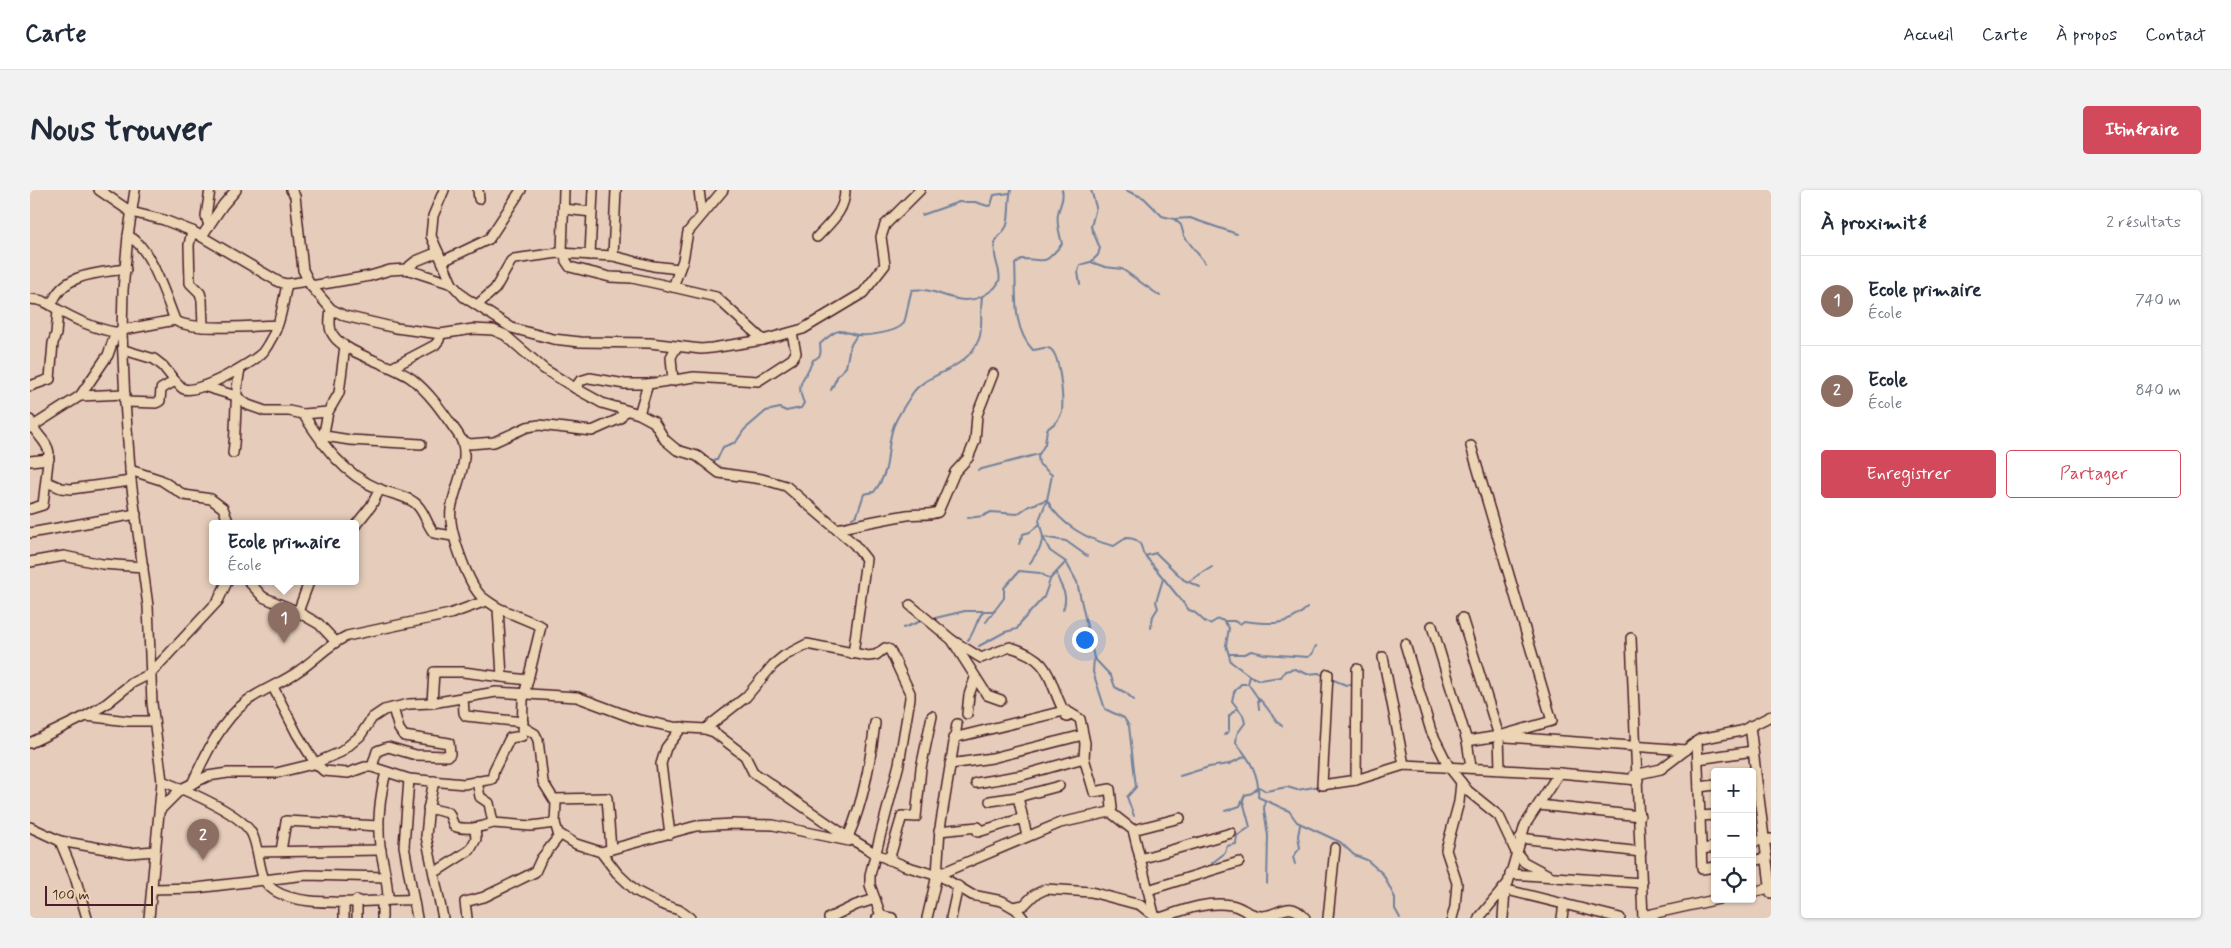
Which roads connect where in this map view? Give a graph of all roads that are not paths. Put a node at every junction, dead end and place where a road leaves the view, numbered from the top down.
1 (99, 190) edge
2 (135, 190) edge
3 (210, 190) edge
4 (236, 190) edge
5 (291, 190) edge
6 (444, 190) edge
7 (521, 190) edge
8 (564, 190) edge
9 (593, 190) edge
10 (616, 190) edge
11 (699, 190) edge
12 (723, 190) edge
13 (845, 190) edge
14 (920, 190) edge
15 (564, 209) junction
16 (131, 212) junction
17 (592, 212) junction
18 (702, 214) junction
19 (209, 226) junction
20 (192, 231) junction
21 (128, 236) junction
22 (202, 236) junction
23 (817, 237) dead end
24 (438, 252) junction
25 (563, 253) junction
26 (588, 255) junction
27 (613, 256) junction
28 (636, 261) junction
29 (442, 262) junction
30 (679, 268) junction
31 (126, 269) junction
32 (406, 269) junction
33 (584, 270) junction
34 (634, 279) junction
35 (309, 283) junction
36 (287, 284) junction
37 (452, 284) junction
38 (673, 287) junction
39 (30, 299) edge
40 (477, 305) junction
41 (55, 307) junction
42 (331, 309) junction
43 (175, 320) junction
44 (277, 325) junction
45 (203, 326) junction
46 (512, 328) junction
47 (120, 332) junction
48 (792, 333) junction
49 (440, 334) junction
50 (505, 335) junction
51 (763, 340) junction
52 (346, 346) junction
53 (677, 346) junction
54 (124, 350) junction
55 (394, 367) junction
56 (240, 369) junction
57 (993, 374) dead end
58 (175, 381) junction
59 (673, 381) junction
60 (648, 384) junction
61 (30, 386) edge
62 (203, 386) junction
63 (575, 388) junction
64 (80, 396) junction
65 (236, 396) junction
66 (125, 398) junction
67 (328, 412) junction
68 (625, 412) junction
69 (303, 414) junction
70 (639, 414) junction
71 (31, 425) edge
72 (324, 439) junction
73 (464, 441) junction
74 (421, 444) dead end
75 (1471, 446) dead end
76 (233, 453) dead end
77 (49, 459) junction
78 (30, 461) edge
79 (130, 470) junction
80 (131, 481) junction
81 (47, 482) junction
82 (380, 490) junction
83 (30, 509) edge
84 (136, 514) junction
85 (228, 520) edge
86 (359, 521) edge
87 (836, 529) junction
88 (30, 533) edge
89 (453, 536) junction
90 (30, 562) edge
91 (143, 567) junction
92 (225, 585) edge
93 (252, 585) edge
94 (308, 585) edge
95 (486, 601) junction
96 (910, 605) dead end
97 (498, 608) junction
98 (298, 612) junction
99 (1462, 618) dead end
100 (1432, 626) dead end
101 (1631, 638) dead end
102 (952, 640) junction
103 (335, 642) junction
104 (1405, 644) dead end
105 (854, 654) junction
106 (1383, 657) dead end
107 (1357, 669) dead end
108 (150, 674) junction
109 (1328, 674) dead end
110 (502, 678) junction
111 (975, 678) junction
112 (528, 680) junction
113 (273, 687) junction
114 (524, 694) junction
115 (463, 698) junction
116 (1002, 700) dead end
117 (432, 703) junction
118 (393, 708) junction
119 (1066, 713) junction
120 (967, 714) dead end
121 (86, 716) junction
122 (932, 716) dead end
123 (1771, 716) edge
124 (154, 721) junction
125 (875, 723) dead end
126 (523, 724) junction
127 (957, 724) dead end
128 (1750, 726) junction
129 (682, 728) junction
130 (705, 729) junction
131 (1083, 735) junction
132 (1499, 736) junction
133 (954, 738) junction
134 (1467, 741) junction
135 (1697, 741) junction
136 (30, 743) edge
137 (1635, 746) junction
138 (1686, 750) junction
139 (1753, 751) junction
140 (1084, 758) junction
141 (1698, 759) junction
142 (315, 763) junction
143 (950, 764) junction
144 (1404, 764) junction
145 (1449, 766) junction
146 (372, 767) junction
147 (1471, 768) junction
148 (1754, 768) edge
149 (1500, 769) junction
150 (386, 772) junction
151 (1559, 773) junction
152 (1638, 777) junction
153 (409, 779) junction
154 (1356, 780) junction
155 (162, 781) junction
156 (434, 781) junction
157 (477, 781) junction
158 (1461, 782) junction
159 (976, 783) dead end
160 (192, 784) junction
161 (1059, 786) dead end
162 (1711, 786) edge
163 (1699, 787) junction
164 (181, 789) junction
165 (1018, 797) junction
166 (554, 799) junction
167 (990, 801) dead end
168 (1539, 806) junction
169 (428, 808) junction
170 (160, 810) junction
171 (1756, 810) edge
172 (1110, 812) junction
173 (1711, 815) edge
174 (1640, 816) junction
175 (1700, 816) junction
176 (1023, 818) junction
177 (1180, 818) dead end
178 (493, 822) junction
179 (555, 824) junction
180 (379, 826) junction
181 (30, 827) edge
182 (475, 828) junction
183 (1133, 830) junction
184 (939, 831) junction
185 (1231, 833) dead end
186 (670, 834) junction
187 (560, 835) junction
188 (1028, 836) junction
189 (848, 837) junction
190 (1520, 838) junction
191 (1768, 840) edge
192 (60, 841) junction
193 (859, 843) junction
194 (1335, 848) dead end
195 (1711, 848) edge
196 (611, 849) junction
197 (1702, 849) junction
198 (381, 850) junction
199 (155, 851) junction
200 (281, 851) junction
201 (258, 852) junction
202 (601, 852) junction
203 (1516, 852) junction
204 (1641, 852) junction
205 (876, 854) junction
206 (1767, 858) junction
207 (1756, 859) edge
208 (889, 860) junction
209 (1140, 860) junction
210 (1239, 862) dead end
211 (1711, 868) edge
212 (434, 873) junction
213 (1510, 874) junction
214 (937, 875) junction
215 (386, 877) junction
216 (1552, 877) junction
217 (264, 880) junction
218 (1642, 883) junction
219 (958, 886) junction
220 (1770, 888) edge
221 (152, 889) junction
222 (1148, 890) junction
223 (1504, 890) junction
224 (1756, 891) edge
225 (1771, 894) edge
226 (875, 899) junction
227 (357, 900) junction
228 (385, 900) junction
229 (413, 900) junction
230 (1711, 901) edge
231 (344, 902) junction
232 (1564, 904) junction
233 (1014, 911) edge
234 (879, 917) edge
235 (1154, 917) edge
236 (1265, 917) edge
237 (1643, 917) edge
238 (88, 918) edge
239 (149, 918) edge
240 (344, 918) edge
241 (357, 918) edge
242 (382, 918) edge
243 (416, 918) edge
244 (443, 918) edge
245 (466, 918) edge
246 (690, 918) edge
247 (829, 918) edge
248 (892, 918) edge
249 (927, 918) edge
250 (951, 918) edge
251 (1023, 918) edge
252 (1305, 918) edge
253 (1328, 918) edge
254 (1452, 918) edge
255 (1479, 918) edge
256 (1503, 918) edge
257 (1562, 918) edge
258 (1620, 918) edge

1 - 16 street
2 - 16 street
3 - 19 street
4 - 19 street
5 - 35 street
6 - 24 street
7 - 29 street
8 - 15 street
9 - 17 street
10 - 27 street
11 - 18 street
12 - 18 street
13 - 23 street
14 - 48 street
15 - 17 street
15 - 25 street
16 - 20 street
16 - 21 street
17 - 26 street
18 - 30 street
19 - 22 street
20 - 22 street
20 - 45 street
21 - 31 street
21 - 43 street
22 - 36 street
24 - 29 street
24 - 32 street
25 - 26 street
25 - 33 street
25 - 40 street
26 - 27 street
26 - 33 street
27 - 28 street
28 - 30 street
28 - 34 street
29 - 37 street
30 - 38 street
31 - 41 street
31 - 47 street
32 - 35 street
32 - 37 street
33 - 34 street
34 - 38 street
35 - 36 street
35 - 42 street
36 - 44 street
37 - 40 street
38 - 51 street
39 - 41 street
40 - 46 street
41 - 47 street
41 - 61 street
42 - 49 street
42 - 52 street
43 - 45 street
43 - 47 street
44 - 45 street
44 - 56 street
46 - 50 street
46 - 53 street
47 - 54 street
47 - 64 street
48 - 51 street
48 - 59 street
49 - 50 street
49 - 55 street
50 - 63 street
51 - 53 street
52 - 55 street
52 - 67 street
53 - 59 street
54 - 58 street
54 - 66 street
55 - 73 street
56 - 62 street
56 - 65 street
57 - 87 street
58 - 62 street
58 - 66 street
59 - 60 street
60 - 63 street
60 - 70 street
62 - 65 street
63 - 68 street
64 - 66 street
64 - 71 street
65 - 69 street
65 - 76 street
66 - 79 street
67 - 69 street
67 - 72 street
68 - 70 street
68 - 73 street
69 - 72 street
70 - 87 street
71 - 77 street
72 - 74 street
72 - 82 street
73 - 89 street
75 - 132 street
77 - 78 street
77 - 81 street
79 - 80 street
79 - 85 street
80 - 81 street
80 - 84 street
81 - 83 street
82 - 86 street
82 - 89 street
84 - 88 street
84 - 91 street
87 - 105 street
89 - 95 street
90 - 91 street
91 - 108 street
92 - 108 street
93 - 98 street
94 - 98 street
95 - 97 street
95 - 103 street
96 - 102 street
97 - 110 street
97 - 112 street
98 - 103 street
99 - 132 street
100 - 134 street
101 - 137 street
102 - 111 street
102 - 119 street
103 - 113 street
104 - 145 street
105 - 130 street
105 - 205 street
106 - 144 street
107 - 154 street
108 - 121 street
108 - 124 street
109 - 154 street
110 - 112 street
110 - 117 street
111 - 116 street
111 - 120 street
112 - 114 street
113 - 142 street
113 - 160 street
114 - 115 street
114 - 126 street
114 - 129 street
115 - 117 street
115 - 126 street
117 - 118 street
118 - 142 street
118 - 146 street
119 - 131 street
119 - 133 street
121 - 124 street
121 - 136 street
122 - 208 street
123 - 128 street
124 - 155 street
125 - 189 street
126 - 157 street
126 - 166 street
127 - 133 street
128 - 135 street
128 - 139 street
129 - 130 street
129 - 186 street
130 - 189 street
131 - 140 street
131 - 143 street
132 - 134 street
132 - 137 street
132 - 149 street
133 - 143 street
134 - 147 street
135 - 138 street
135 - 141 street
137 - 138 street
137 - 152 street
138 - 152 street
139 - 141 street
139 - 148 street
140 - 159 street
140 - 172 street
141 - 163 street
142 - 146 street
142 - 160 street
143 - 184 street
144 - 145 street
144 - 154 street
145 - 147 street
145 - 158 street
146 - 150 street
147 - 149 street
149 - 151 street
150 - 153 street
150 - 180 street
151 - 152 street
151 - 168 street
152 - 174 street
153 - 156 street
153 - 229 street
155 - 164 street
155 - 170 street
156 - 157 street
156 - 169 street
157 - 178 street
158 - 203 street
158 - 254 street
160 - 164 street
161 - 165 street
162 - 163 street
163 - 175 street
164 - 170 street
164 - 201 street
165 - 167 street
165 - 176 street
166 - 179 street
166 - 196 street
168 - 174 street
168 - 190 street
169 - 182 street
169 - 212 street
170 - 199 street
171 - 191 street
172 - 183 street
172 - 188 street
173 - 175 street
174 - 204 street
175 - 197 street
176 - 184 street
176 - 188 street
177 - 183 street
178 - 179 street
178 - 182 street
179 - 187 street
180 - 198 street
180 - 200 street
181 - 192 street
182 - 212 street
183 - 209 street
184 - 214 street
185 - 209 street
186 - 193 street
186 - 196 street
187 - 202 street
187 - 245 street
188 - 214 street
189 - 193 street
190 - 203 street
190 - 204 street
191 - 206 street
192 - 199 street
192 - 238 street
193 - 205 street
194 - 253 street
195 - 197 street
196 - 202 street
197 - 211 street
198 - 200 street
198 - 215 street
199 - 221 street
200 - 201 street
201 - 217 street
202 - 246 street
203 - 213 street
203 - 216 street
204 - 218 street
205 - 208 street
205 - 226 street
206 - 207 street
206 - 220 street
208 - 214 street
209 - 222 street
210 - 222 street
212 - 244 street
213 - 216 street
213 - 223 street
214 - 219 street
214 - 249 street
215 - 217 street
215 - 228 street
216 - 218 street
217 - 221 street
217 - 231 street
218 - 237 street
219 - 233 street
219 - 250 street
220 - 224 street
220 - 225 street
221 - 239 street
222 - 235 street
223 - 232 street
223 - 255 street
223 - 256 street
226 - 234 street
226 - 247 street
227 - 228 street
227 - 231 street
227 - 241 street
228 - 229 street
228 - 242 street
229 - 243 street
230 - 237 street
231 - 240 street
232 - 257 street
232 - 258 street
233 - 235 street
233 - 251 street
234 - 248 street
235 - 236 street
236 - 252 street

